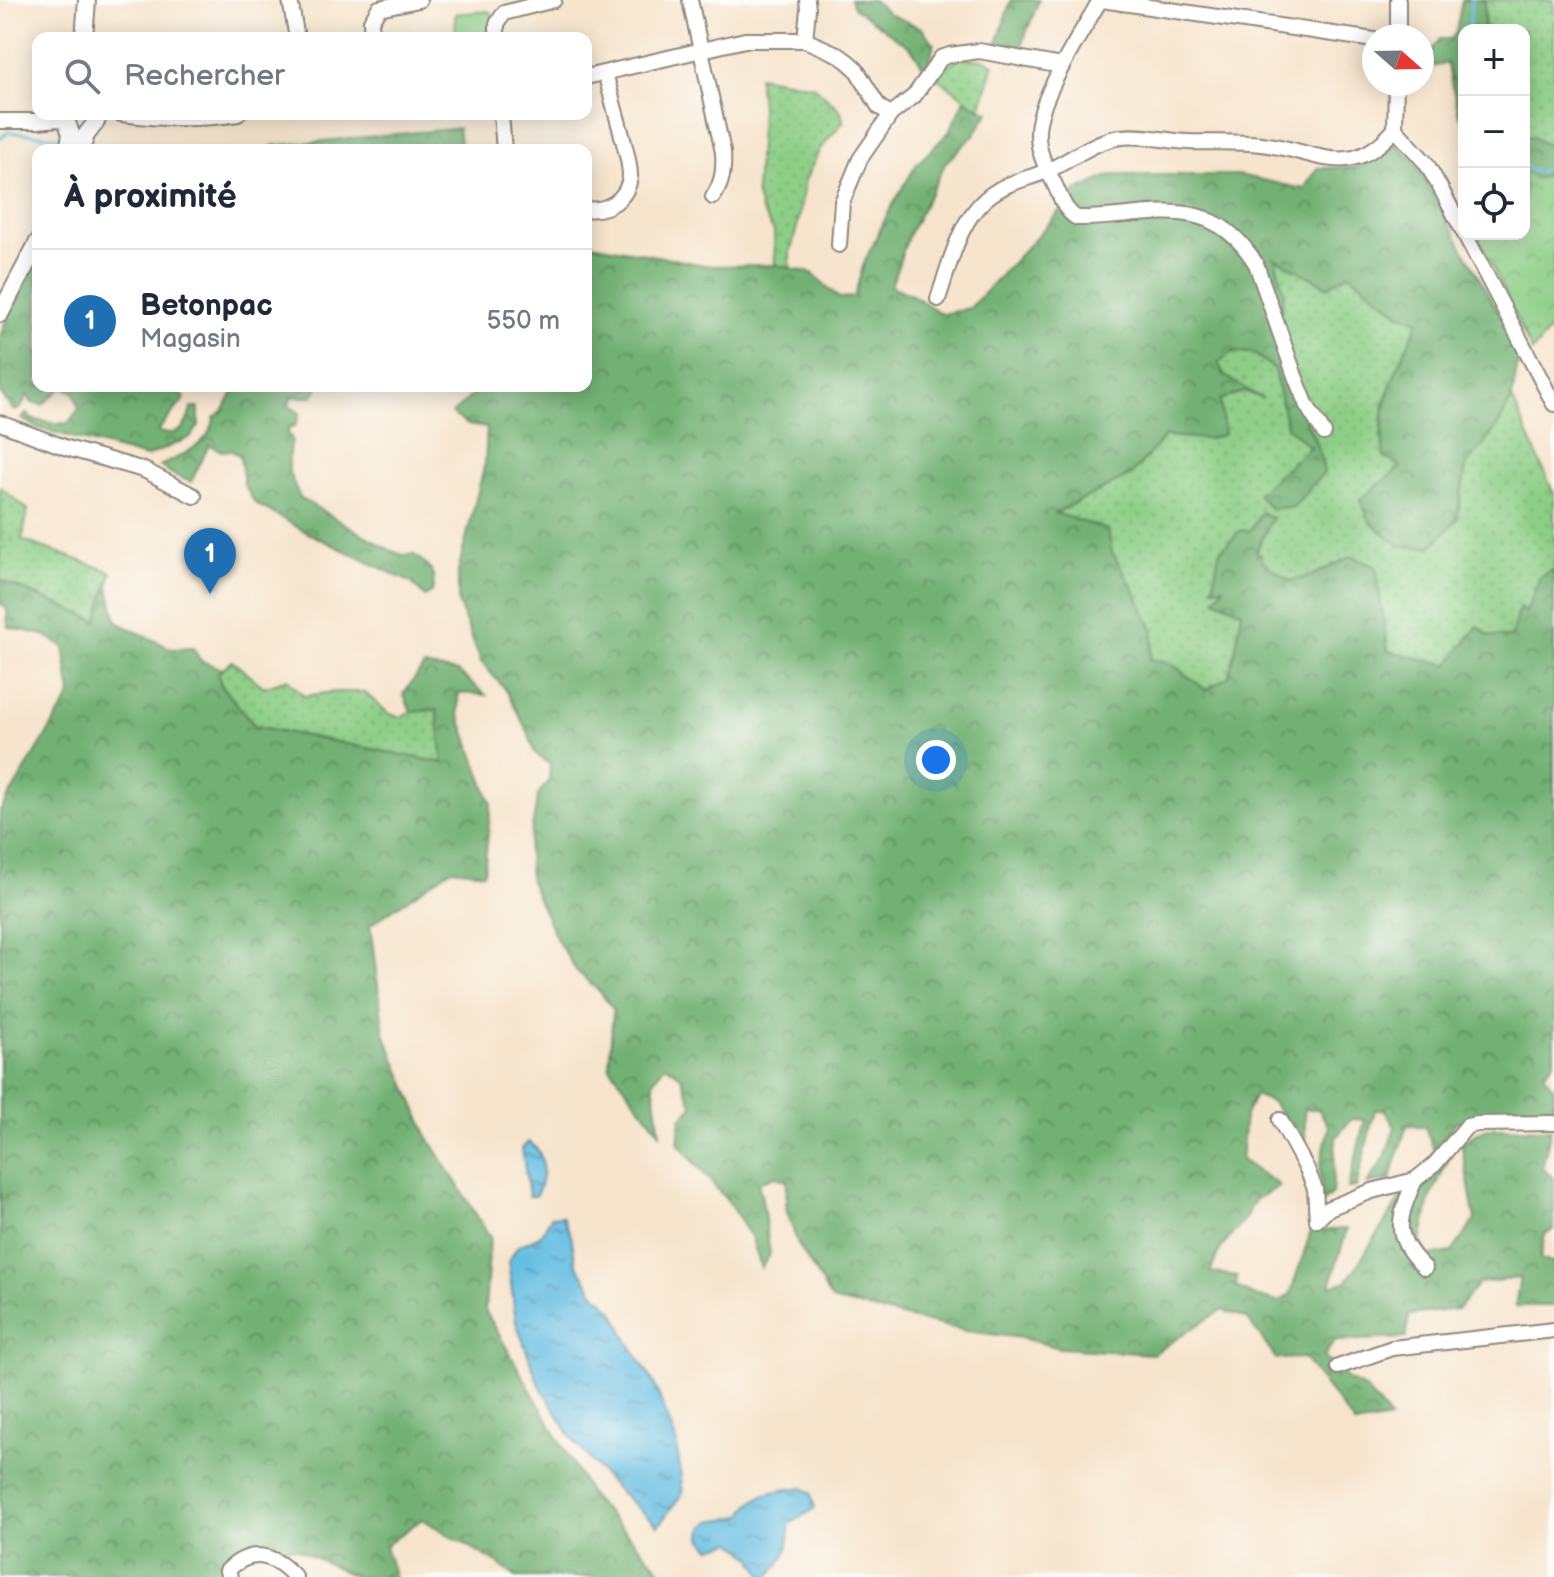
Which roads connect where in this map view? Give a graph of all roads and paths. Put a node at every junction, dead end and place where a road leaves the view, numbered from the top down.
1 (87, 0) edge
2 (98, 0) edge
3 (290, 0) edge
4 (419, 0) edge
5 (554, 0) edge
6 (690, 0) edge
7 (807, 0) edge
8 (1101, 0) edge
9 (1398, 0) edge
10 (1398, 24) edge
11 (84, 32) edge
12 (95, 32) edge
13 (296, 32) edge
14 (372, 32) edge
15 (497, 32) edge
16 (1362, 38) edge
17 (805, 40) junction
18 (701, 49) junction
19 (1062, 66) junction
20 (605, 73) junction
21 (592, 76) edge
22 (1396, 96) edge
23 (891, 114) junction
24 (32, 120) edge
25 (60, 120) edge
26 (61, 120) edge
27 (502, 120) edge
28 (0, 121) edge
29 (95, 121) edge
30 (1395, 129) junction
31 (69, 144) edge
32 (83, 144) edge
33 (504, 144) edge
34 (1048, 171) junction
35 (713, 197) dead end
36 (592, 210) edge
37 (839, 245) dead end
38 (32, 253) edge
39 (938, 299) dead end
40 (1, 308) edge
41 (1554, 404) edge
42 (0, 423) edge
43 (1324, 433) dead end
44 (194, 496) dead end
45 (1280, 1120) dead end
46 (1554, 1123) edge
47 (1415, 1180) junction
48 (1425, 1268) dead end
49 (1554, 1330) edge
50 (1338, 1367) dead end
51 (230, 1577) edge
52 (295, 1577) edge

1 - 11 main road
2 - 12 main road
3 - 13 street
4 - 14 street
5 - 15 street
6 - 18 street
7 - 17 street
8 - 16 street
8 - 19 street
9 - 10 street
17 - 18 street
17 - 23 street
18 - 20 street
18 - 35 street
19 - 23 street
19 - 34 street
20 - 21 street
20 - 36 street
22 - 30 street
23 - 37 street
24 - 28 street
25 - 31 main road
26 - 29 main road
27 - 33 street
29 - 32 main road
30 - 34 street
30 - 41 street
34 - 39 street
34 - 43 street
38 - 40 main road
42 - 44 street
45 - 47 street
46 - 47 street
47 - 48 street
49 - 50 street
51 - 52 street

